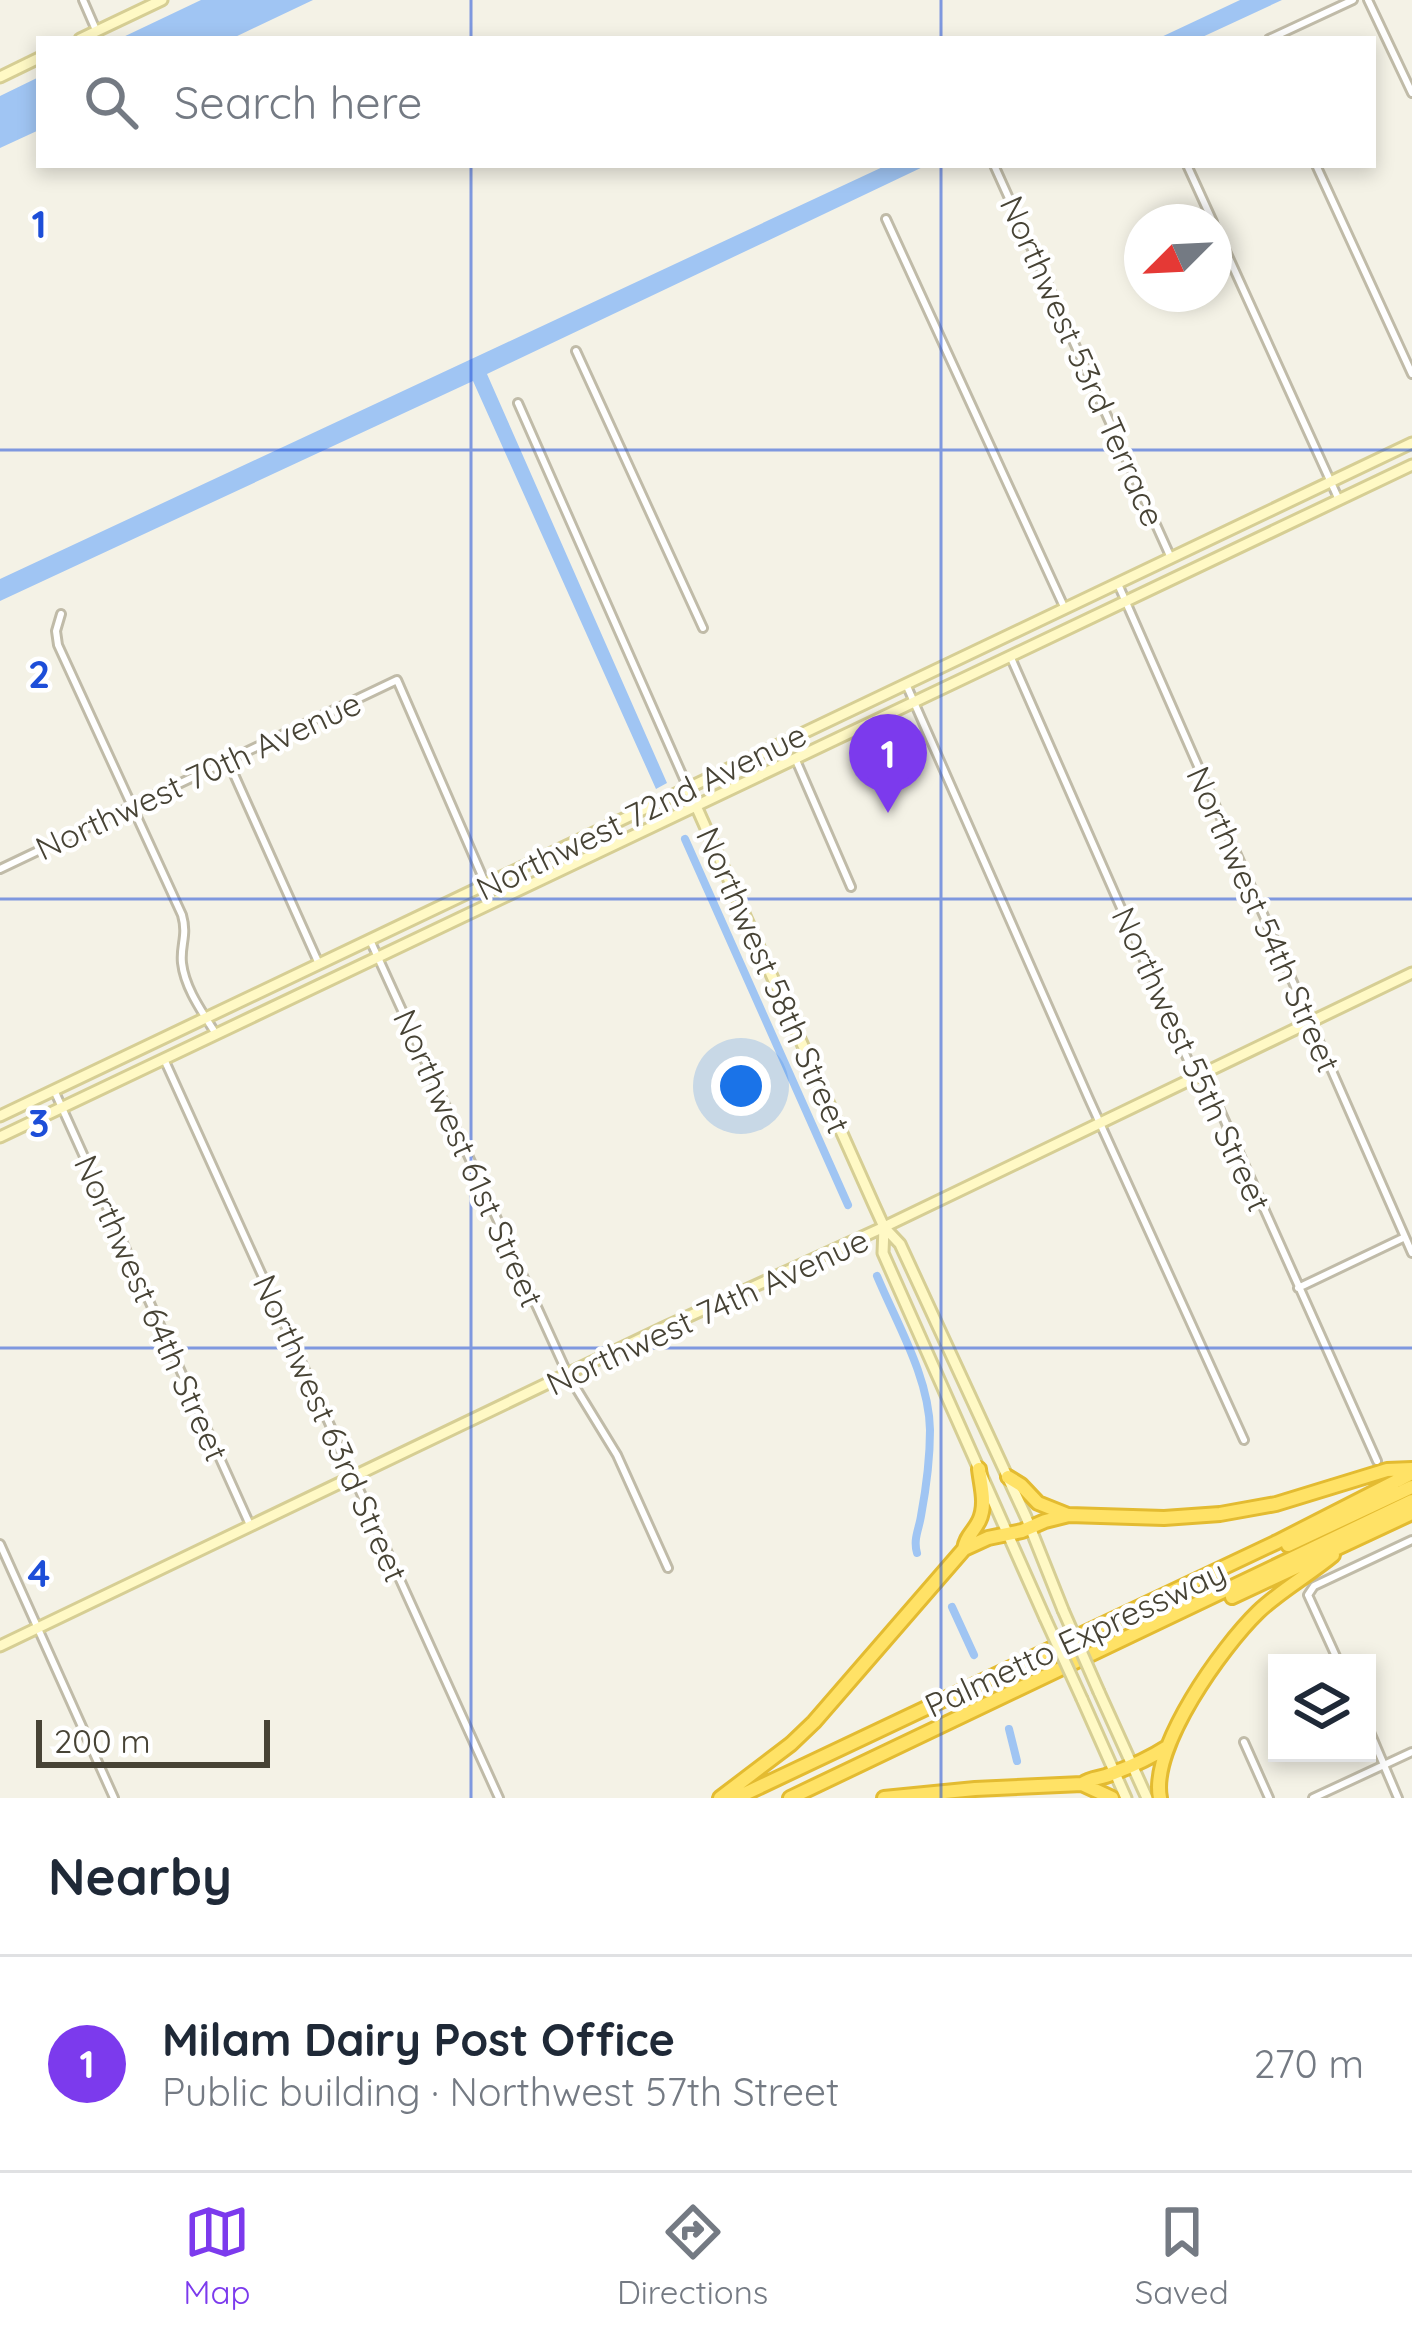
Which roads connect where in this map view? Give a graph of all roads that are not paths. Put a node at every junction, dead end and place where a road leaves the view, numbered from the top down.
1 (83, 0) edge
2 (162, 0) edge
3 (1353, 0) edge
4 (1368, 0) edge
5 (97, 31) junction
6 (86, 36) edge
7 (1275, 36) edge
8 (36, 59) edge
9 (0, 76) edge
10 (1412, 93) edge
11 (995, 168) edge
12 (1188, 168) edge
13 (1317, 168) edge
14 (1204, 204) edge
15 (886, 219) dead end
16 (1232, 266) edge
17 (576, 351) dead end
18 (1412, 374) edge
19 (518, 403) dead end
20 (1412, 443) edge
21 (1412, 465) edge
22 (1330, 482) junction
23 (1339, 500) junction
24 (1172, 557) junction
25 (1118, 584) junction
26 (1125, 601) junction
27 (1065, 609) junction
28 (61, 614) dead end
29 (703, 628) dead end
30 (1010, 656) junction
31 (906, 684) junction
32 (914, 702) junction
33 (795, 758) junction
34 (228, 760) junction
35 (688, 788) junction
36 (132, 806) junction
37 (696, 806) junction
38 (0, 869) edge
39 (488, 884) junction
40 (851, 887) dead end
41 (494, 902) junction
42 (370, 940) junction
43 (378, 957) junction
44 (320, 964) junction
45 (1412, 973) edge
46 (206, 1018) junction
47 (1309, 1022) junction
48 (216, 1034) junction
49 (164, 1059) junction
50 (1199, 1075) junction
51 (54, 1090) junction
52 (62, 1108) junction
53 (0, 1116) edge
54 (1100, 1122) junction
55 (0, 1137) edge
56 (884, 1227) junction
57 (1405, 1238) junction
58 (1412, 1253) edge
59 (1298, 1288) junction
60 (568, 1375) junction
61 (1244, 1440) dead end
62 (1377, 1461) dead end
63 (979, 1468) junction
64 (1412, 1471) edge
65 (354, 1477) junction
66 (1008, 1477) junction
67 (1412, 1487) edge
68 (1412, 1502) edge
69 (1412, 1513) edge
70 (1069, 1516) junction
71 (250, 1526) junction
72 (1030, 1528) junction
73 (1009, 1535) junction
74 (1411, 1542) edge
75 (0, 1544) edge
76 (1346, 1544) junction
77 (964, 1549) junction
78 (668, 1568) dead end
79 (38, 1628) junction
80 (0, 1646) edge
81 (1335, 1654) edge
82 (1244, 1742) dead end
83 (1376, 1746) edge
84 (1167, 1747) junction
85 (1412, 1752) edge
86 (1132, 1764) junction
87 (1384, 1765) junction
88 (1114, 1773) junction
89 (1082, 1784) junction
90 (114, 1798) edge
91 (499, 1798) edge
92 (720, 1798) edge
93 (736, 1798) edge
94 (756, 1798) edge
95 (790, 1798) edge
96 (808, 1798) edge
97 (884, 1798) edge
98 (1112, 1798) edge
99 (1126, 1798) edge
100 (1147, 1798) edge
101 (1160, 1798) edge
102 (1269, 1798) edge
103 (1312, 1798) edge
104 (1398, 1798) edge

1 - 5 street
2 - 5 main road
3 - 7 street
4 - 10 street
5 - 6 main road
8 - 9 main road
11 - 24 street, Northwest 53rd Terrace
12 - 14 street
13 - 18 street
15 - 27 street
16 - 22 street
17 - 29 street
19 - 35 street, Northwest 58th Street
20 - 22 main road, Northwest 72nd Avenue
21 - 23 main road, Northwest 72nd Avenue
22 - 23 street
22 - 24 main road, Northwest 72nd Avenue
23 - 26 main road, Northwest 72nd Avenue
24 - 25 main road, Northwest 72nd Avenue
25 - 26 street, Northwest 54th Street
25 - 27 main road, Northwest 72nd Avenue
26 - 30 main road, Northwest 72nd Avenue
26 - 47 street, Northwest 54th Street
27 - 31 main road, Northwest 72nd Avenue
28 - 36 street
30 - 32 main road, Northwest 72nd Avenue
30 - 50 street, Northwest 55th Street
31 - 32 street
31 - 35 main road, Northwest 72nd Avenue
32 - 33 main road, Northwest 72nd Avenue
32 - 54 street
33 - 37 main road, Northwest 72nd Avenue
33 - 40 street
34 - 36 street, Northwest 70th Avenue
34 - 39 street, Northwest 70th Avenue
34 - 44 street
35 - 37 main road, Northwest 58th Street
35 - 39 main road, Northwest 72nd Avenue
36 - 38 street, Northwest 70th Avenue
36 - 46 street
37 - 41 main road, Northwest 72nd Avenue
37 - 56 main road, Northwest 58th Street
39 - 41 street
39 - 42 main road, Northwest 72nd Avenue
41 - 43 main road, Northwest 72nd Avenue
42 - 43 street, Northwest 61st Street
42 - 44 main road, Northwest 72nd Avenue
43 - 48 main road, Northwest 72nd Avenue
43 - 60 street, Northwest 61st Street
44 - 46 main road, Northwest 72nd Avenue
45 - 47 main road, Northwest 74th Avenue
46 - 48 street
46 - 51 main road, Northwest 72nd Avenue
47 - 50 main road, Northwest 74th Avenue
47 - 57 street, Northwest 54th Street
48 - 49 main road, Northwest 72nd Avenue
49 - 52 main road, Northwest 72nd Avenue
49 - 65 street, Northwest 63rd Street
50 - 54 main road, Northwest 74th Avenue
50 - 59 street, Northwest 55th Street
51 - 52 street, Northwest 64th Street
51 - 53 main road, Northwest 72nd Avenue
52 - 55 main road, Northwest 72nd Avenue
52 - 71 street, Northwest 64th Street
54 - 56 main road, Northwest 74th Avenue
54 - 61 street
56 - 60 main road, Northwest 74th Avenue
56 - 63 main road, Northwest 58th Street
56 - 66 main road, Northwest 58th Street
57 - 58 street, Northwest 54th Street
57 - 59 street
59 - 62 street, Northwest 55th Street
60 - 65 main road, Northwest 74th Avenue
60 - 78 street, Northwest 61st Street
63 - 73 main road, Northwest 58th Street
63 - 77 highway
64 - 70 highway
64 - 93 highway, Palmetto Expressway
65 - 71 main road, Northwest 74th Avenue
65 - 91 street, Northwest 63rd Street
66 - 70 highway
66 - 72 main road, Northwest 58th Street
67 - 94 highway
68 - 95 highway
69 - 76 highway, Palmetto Expressway
70 - 72 highway
71 - 79 main road, Northwest 74th Avenue
72 - 73 highway
72 - 86 main road, Northwest 58th Street, bridge
73 - 77 highway
73 - 88 main road, Northwest 58th Street, bridge
74 - 81 street
75 - 79 street
76 - 84 highway
76 - 96 highway, Palmetto Expressway
77 - 92 highway
79 - 80 main road, Northwest 74th Avenue
79 - 90 street
82 - 102 street
83 - 87 street
84 - 86 highway
84 - 101 highway
85 - 87 street
86 - 88 highway
86 - 100 main road, Northwest 58th Street
87 - 103 street
87 - 104 street
88 - 89 highway
88 - 99 main road, Northwest 58th Street
89 - 97 highway
89 - 98 highway

